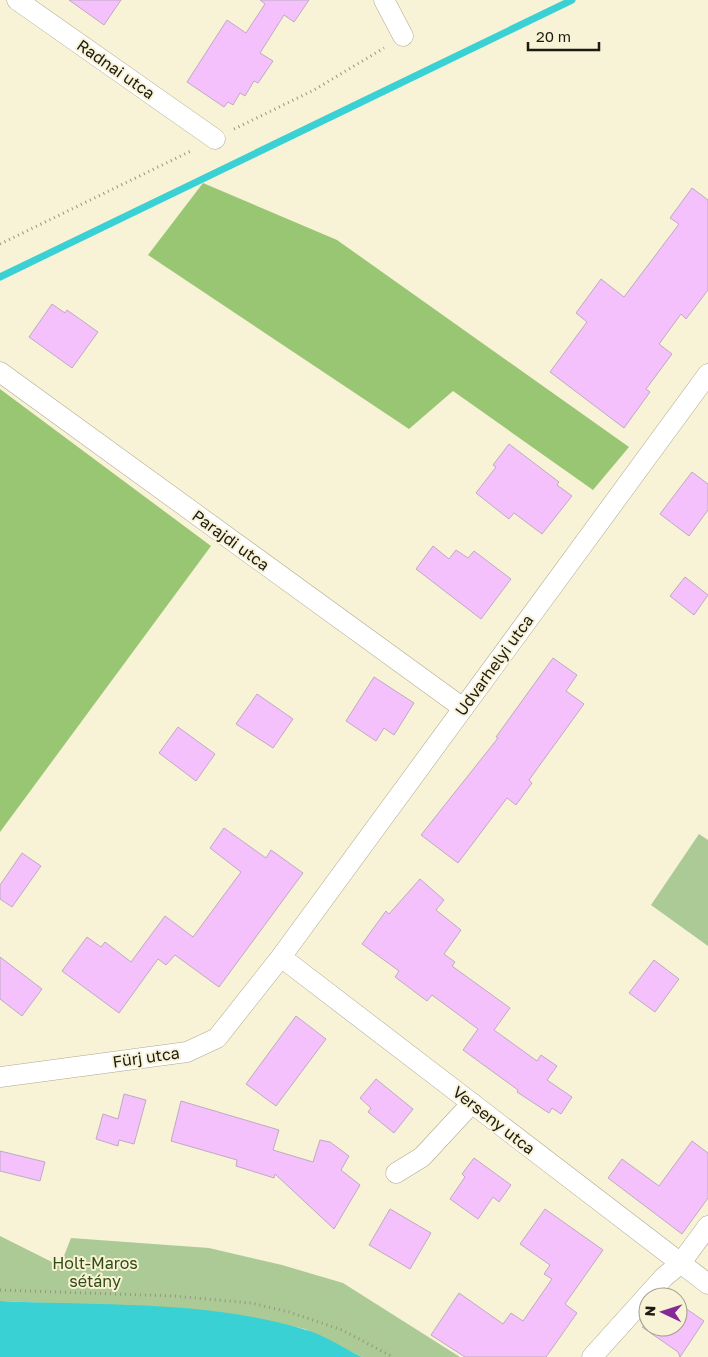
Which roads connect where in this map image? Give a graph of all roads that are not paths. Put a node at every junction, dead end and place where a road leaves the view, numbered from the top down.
1 (16, 0) edge
2 (384, 0) edge
3 (403, 36) dead end
4 (215, 139) dead end
5 (0, 372) edge
6 (708, 374) edge
7 (463, 708) junction
8 (280, 957) junction
9 (0, 1077) edge
10 (472, 1103) junction
11 (396, 1173) dead end
12 (708, 1226) edge
13 (680, 1264) junction
14 (708, 1284) edge
15 (592, 1357) edge

1 - 4 street, Radnai utca
2 - 3 street
5 - 7 street, Parajdi utca
6 - 7 street, Udvarhelyi utca
7 - 8 street, Udvarhelyi utca
8 - 9 street, Fürj utca
8 - 10 street, Verseny utca
10 - 11 street
10 - 13 street, Verseny utca
12 - 13 street
13 - 14 street, Verseny utca
13 - 15 street

